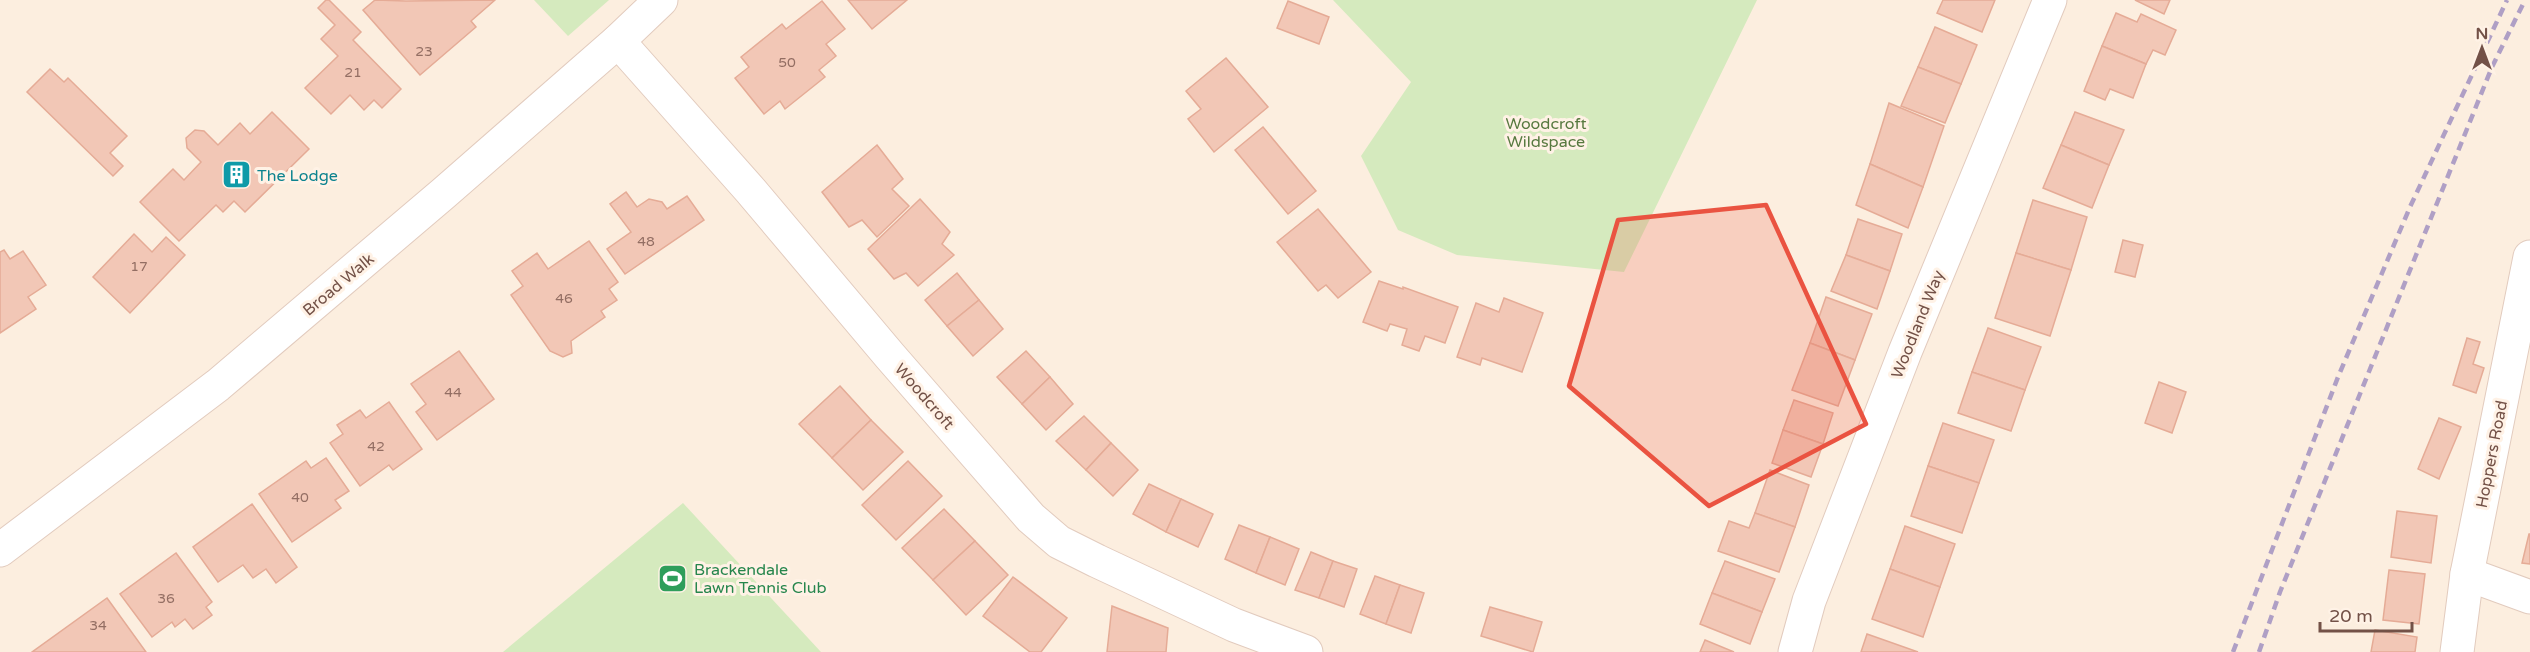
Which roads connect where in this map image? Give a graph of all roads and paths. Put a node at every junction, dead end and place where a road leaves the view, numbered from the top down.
1 (661, 0) edge
2 (2050, 0) edge
3 (618, 41) junction
4 (2530, 257) edge
5 (0, 550) edge
6 (2467, 574) junction
7 (2530, 597) edge
8 (1232, 639) edge
9 (1306, 652) edge
10 (1795, 652) edge
11 (2457, 652) edge

1 - 3 street, Broad Walk
2 - 10 street, Woodland Way
3 - 5 street, Broad Walk
3 - 8 street, Woodcroft
4 - 6 street, Hoppers Road
6 - 7 street
6 - 11 street, Hoppers Road
8 - 9 street, Woodcroft

